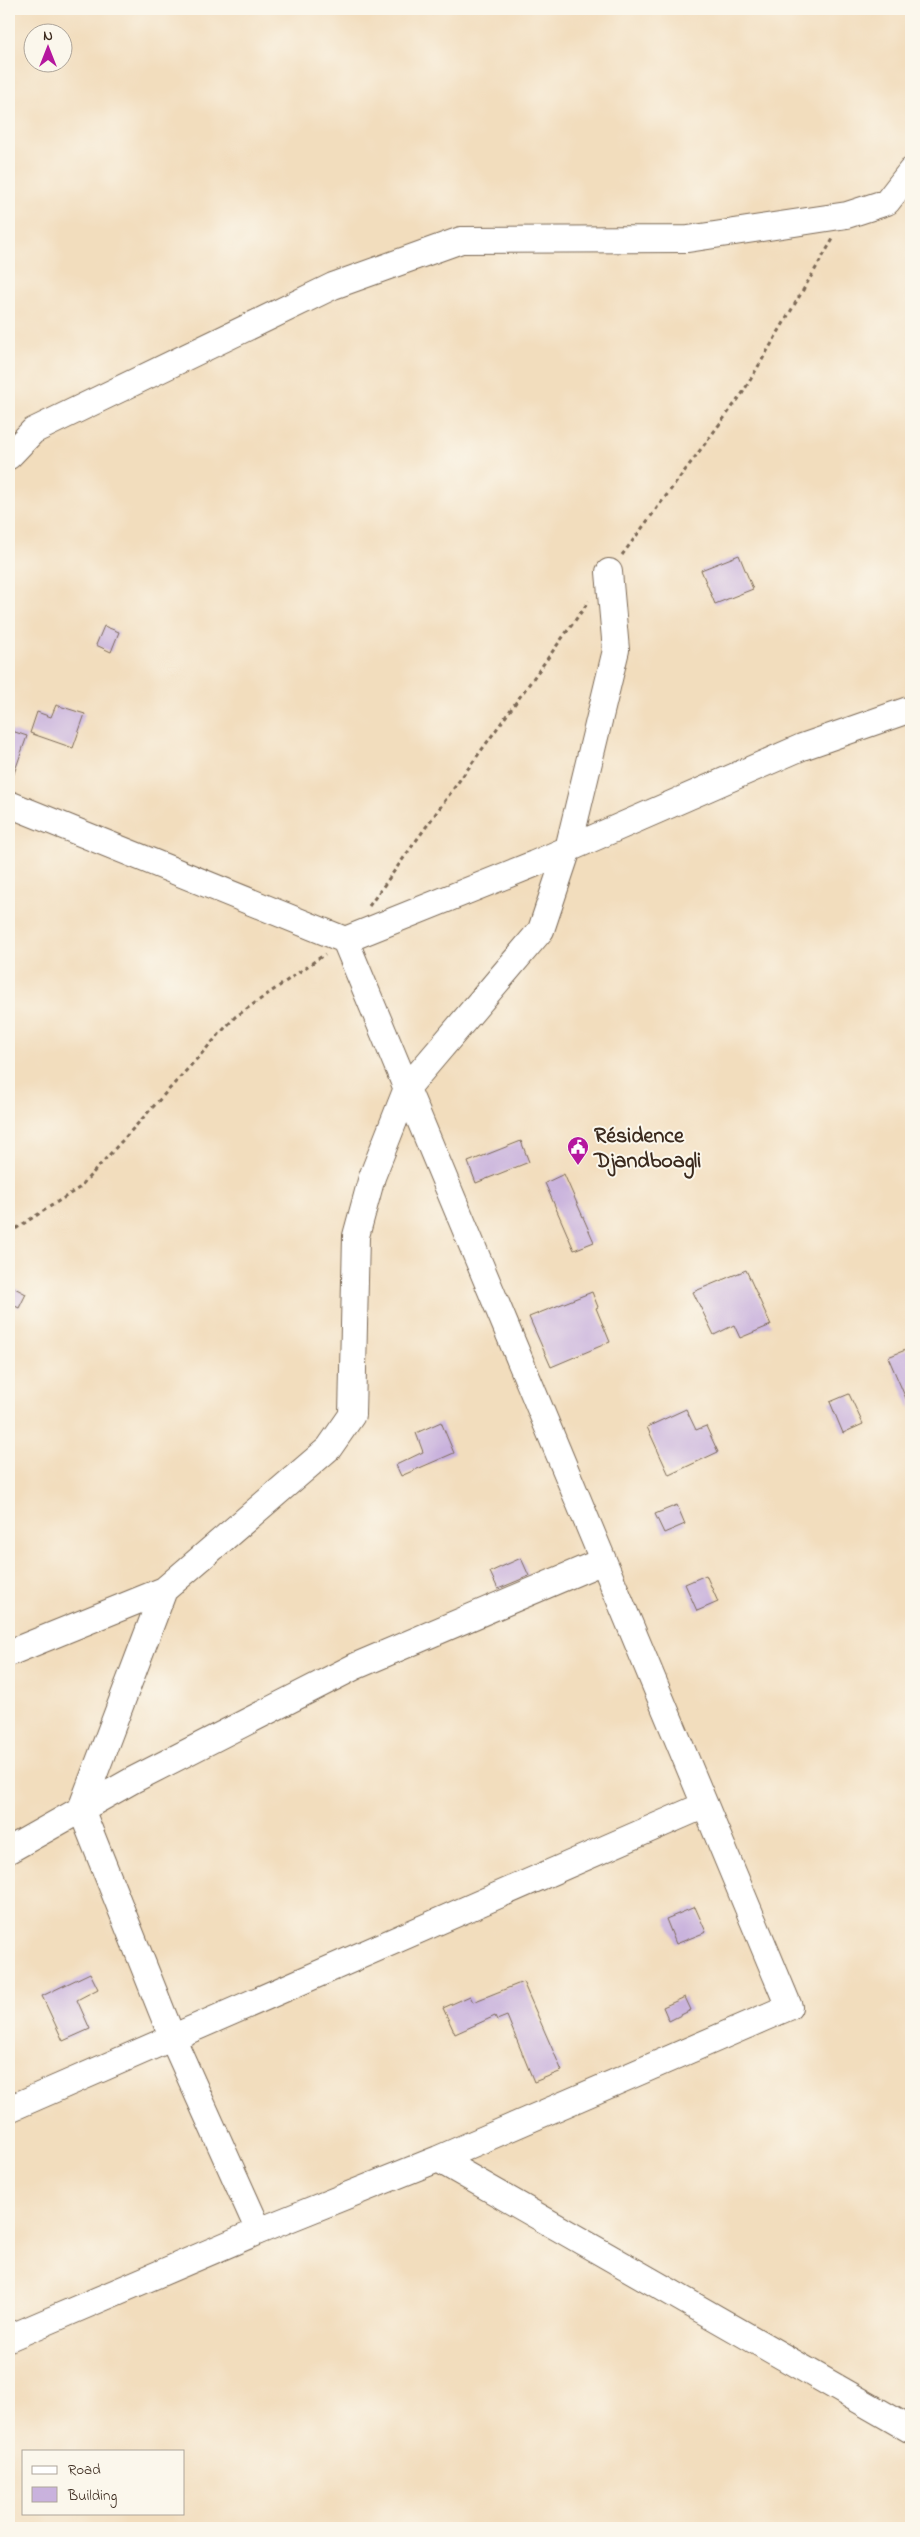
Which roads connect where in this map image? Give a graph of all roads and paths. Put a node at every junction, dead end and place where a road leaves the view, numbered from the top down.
1 (911, 171) edge
2 (847, 215) junction
3 (9, 456) edge
4 (609, 572) junction
5 (911, 709) edge
6 (9, 804) edge
7 (568, 849) junction
8 (368, 908) dead end
9 (345, 940) junction
10 (406, 1088) junction
11 (9, 1233) edge
12 (604, 1562) junction
13 (164, 1590) junction
14 (9, 1653) edge
15 (704, 1805) junction
16 (81, 1810) junction
17 (9, 1850) edge
18 (172, 2037) junction
19 (9, 2109) edge
20 (438, 2158) junction
21 (259, 2231) junction
22 (9, 2338) edge
23 (911, 2430) edge

1 - 2 street
2 - 3 street
2 - 4 path
4 - 7 street
4 - 8 path
5 - 7 street
6 - 9 street
7 - 9 street
7 - 10 street
9 - 10 street
9 - 11 path
10 - 12 street
10 - 13 street
12 - 15 street
12 - 16 street
13 - 14 street
13 - 16 street
15 - 18 street
15 - 20 street
16 - 17 street
16 - 18 street
18 - 19 street
18 - 21 street
20 - 21 street
20 - 23 street
21 - 22 street

